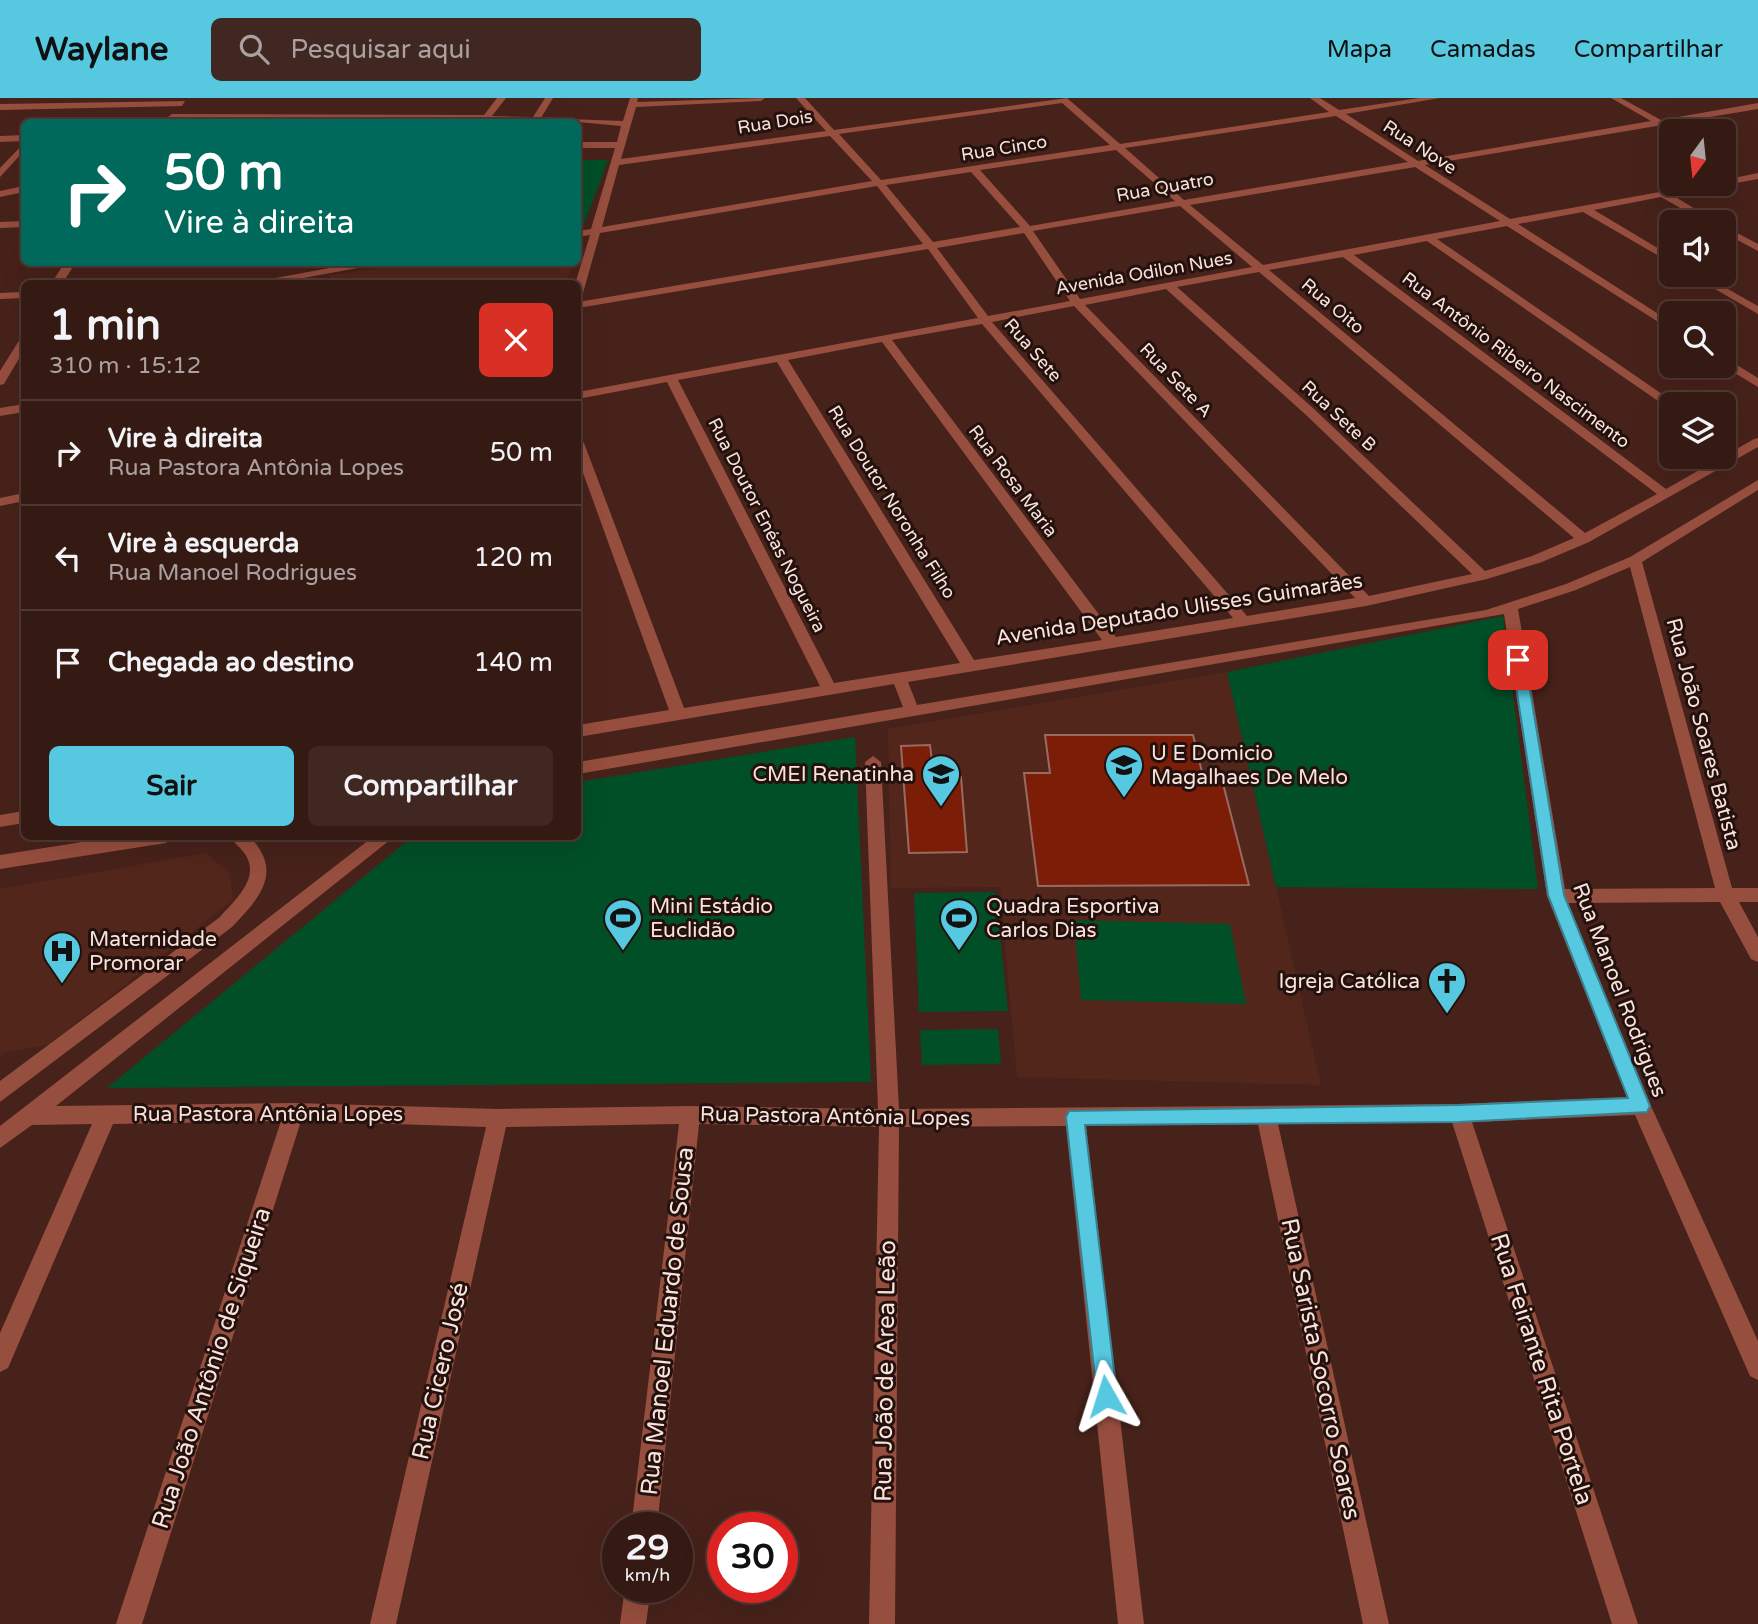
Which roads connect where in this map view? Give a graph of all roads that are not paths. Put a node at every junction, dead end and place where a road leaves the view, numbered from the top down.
1 (502, 98) edge
2 (549, 98) edge
3 (761, 98) edge
4 (800, 98) edge
5 (1314, 98) edge
6 (1436, 98) edge
7 (1615, 98) edge
8 (1063, 99) edge
9 (184, 101) edge
10 (633, 102) edge
11 (1758, 106) edge
12 (0, 107) edge
13 (1340, 114) junction
14 (486, 118) junction
15 (172, 119) edge
16 (328, 119) edge
17 (502, 119) edge
18 (536, 119) edge
19 (1678, 119) edge
20 (1659, 122) joint
21 (581, 123) edge
22 (626, 124) junction
23 (830, 131) junction
24 (21, 138) edge
25 (0, 139) edge
26 (581, 145) edge
27 (620, 145) junction
28 (1120, 148) junction
29 (21, 150) edge
30 (1414, 162) junction
31 (616, 163) junction
32 (974, 170) junction
33 (0, 174) edge
34 (1758, 176) edge
35 (1736, 181) edge
36 (879, 183) junction
37 (1736, 184) edge
38 (1751, 189) dead end
39 (21, 190) edge
40 (0, 194) edge
41 (1659, 195) edge
42 (1666, 196) edge
43 (1181, 202) junction
44 (1584, 209) junction
45 (1691, 210) edge
46 (1509, 223) junction
47 (20, 224) edge
48 (1026, 228) junction
49 (4, 229) edge
50 (598, 231) junction
51 (581, 234) edge
52 (1736, 236) edge
53 (1429, 238) junction
54 (929, 244) junction
55 (1758, 248) edge
56 (1345, 253) junction
57 (1659, 253) edge
58 (361, 266) edge
59 (1262, 269) junction
60 (323, 272) junction
61 (273, 280) edge
62 (319, 280) edge
63 (581, 284) edge
64 (1169, 286) junction
65 (1717, 287) edge
66 (21, 295) edge
67 (0, 296) edge
68 (1077, 303) junction
69 (581, 304) edge
70 (1758, 311) edge
71 (1659, 319) edge
72 (985, 320) junction
73 (885, 339) junction
74 (781, 358) junction
75 (19, 362) edge
76 (1736, 369) edge
77 (671, 379) junction
78 (0, 381) edge
79 (1758, 383) edge
80 (581, 395) edge
81 (1659, 398) edge
82 (21, 408) edge
83 (0, 412) edge
84 (1758, 442) edge
85 (581, 451) edge
86 (1738, 452) joint
87 (1755, 485) edge
88 (1666, 495) junction
89 (21, 498) edge
90 (0, 502) edge
91 (1758, 502) edge
92 (1584, 538) junction
93 (1635, 559) junction
94 (1482, 576) junction
95 (1366, 601) junction
96 (1510, 608) junction
97 (1244, 622) junction
98 (1112, 643) junction
99 (970, 666) junction
100 (899, 678) junction
101 (828, 688) junction
102 (912, 711) junction
103 (678, 714) junction
104 (581, 730) edge
105 (873, 762) dead end
106 (581, 767) edge
107 (21, 818) edge
108 (0, 821) edge
109 (140, 840) edge
110 (242, 840) edge
111 (382, 840) edge
112 (0, 862) edge
113 (1725, 894) junction
114 (1556, 895) junction
115 (1758, 895) edge
116 (1758, 954) edge
117 (0, 1093) edge
118 (1641, 1106) junction
119 (294, 1112) junction
120 (107, 1113) junction
121 (1459, 1113) junction
122 (1266, 1114) junction
123 (690, 1115) junction
124 (29, 1116) junction
125 (1075, 1117) junction
126 (498, 1118) junction
127 (889, 1118) junction
128 (0, 1138) edge
129 (0, 1360) edge
130 (1758, 1368) edge
131 (646, 1512) edge
132 (636, 1603) edge
133 (129, 1624) edge
134 (383, 1624) edge
135 (633, 1624) edge
136 (882, 1624) edge
137 (1131, 1624) edge
138 (1376, 1624) edge
139 (1625, 1624) edge

1 - 14 street
2 - 18 street
3 - 10 street
4 - 23 street, Rua Sete
5 - 13 street, Rua Nove
6 - 13 street, Rua Cinco
7 - 20 street
8 - 23 street, Rua Dois
8 - 28 street, Rua Oito
9 - 12 street
9 - 15 street
10 - 22 street
11 - 19 street, Rua Quatro
13 - 28 street, Rua Cinco
13 - 30 street, Rua Nove
14 - 16 street
14 - 17 street
20 - 30 street, Rua Quatro
21 - 22 street
22 - 27 street
23 - 31 street, Rua Dois
23 - 36 street, Rua Sete
24 - 25 street
26 - 27 street
27 - 31 street
28 - 32 street, Rua Cinco
28 - 43 street, Rua Oito
29 - 33 street
30 - 43 street, Rua Quatro
30 - 46 street, Rua Nove
31 - 50 street
32 - 36 street, Rua Cinco
32 - 48 street, Rua Sete A
34 - 35 street
36 - 50 street, Rua Cinco
36 - 54 street, Rua Sete
37 - 38 street
39 - 40 street
41 - 44 street, Avenida Odilon Nues
42 - 45 street
43 - 48 street, Rua Quatro
43 - 59 street, Rua Oito
44 - 46 street, Avenida Odilon Nues
44 - 57 street
46 - 53 street, Avenida Odilon Nues
46 - 71 street, Rua Nove
47 - 49 street
48 - 54 street, Rua Quatro
48 - 68 street, Rua Sete A
50 - 51 street, Rua Cinco
50 - 63 street
52 - 55 street
53 - 56 street, Avenida Odilon Nues
53 - 81 street
54 - 69 street, Rua Quatro
54 - 72 street, Rua Sete
56 - 59 street, Avenida Odilon Nues
56 - 88 street, Rua Antônio Ribeiro Nascimento
58 - 60 street
59 - 64 street, Avenida Odilon Nues
59 - 92 street, Rua Oito
60 - 61 street
60 - 62 street
64 - 68 street, Avenida Odilon Nues
64 - 94 street, Rua Sete B
65 - 70 street
66 - 67 street
68 - 72 street, Avenida Odilon Nues
68 - 95 street, Rua Sete A
72 - 73 street, Avenida Odilon Nues
72 - 97 street, Rua Sete
73 - 74 street, Avenida Odilon Nues
73 - 98 street, Rua Rosa Maria
74 - 77 street, Avenida Odilon Nues
74 - 99 street, Rua Doutor Noronha Filho
75 - 78 street
76 - 79 street
77 - 80 street, Avenida Odilon Nues
77 - 101 street, Rua Doutor Enéas Nogueira
82 - 83 street
84 - 86 street, Avenida Deputado Ulisses Guimarães
85 - 103 street
86 - 88 street, Avenida Deputado Ulisses Guimarães
87 - 91 street
87 - 93 street
88 - 92 street, Avenida Deputado Ulisses Guimarães
89 - 90 street
92 - 94 street, Avenida Deputado Ulisses Guimarães
93 - 96 street
93 - 113 street, Rua João Soares Batista
94 - 95 street, Avenida Deputado Ulisses Guimarães
95 - 97 street, Avenida Deputado Ulisses Guimarães
96 - 102 street
96 - 114 street, Rua Manoel Rodrigues
97 - 98 street, Avenida Deputado Ulisses Guimarães
98 - 99 street, Avenida Deputado Ulisses Guimarães
99 - 100 street, Avenida Deputado Ulisses Guimarães
100 - 101 street, Avenida Deputado Ulisses Guimarães
100 - 102 street
101 - 103 street, Avenida Deputado Ulisses Guimarães
102 - 106 street
103 - 104 street, Avenida Deputado Ulisses Guimarães
105 - 127 street, Rua João de Area Leão
107 - 108 street
109 - 112 street
110 - 117 street
111 - 124 street
113 - 114 street
113 - 115 street
113 - 116 street, Rua João Soares Batista
114 - 118 street, Rua Manoel Rodrigues
118 - 121 street, Rua Pastora Antônia Lopes
118 - 130 street, Rua Manoel Rodrigues
119 - 120 street, Rua Pastora Antônia Lopes
119 - 126 street, Rua Pastora Antônia Lopes
119 - 133 street, Rua João Antônio de Siqueira
120 - 124 street, Rua Pastora Antônia Lopes
120 - 129 street
121 - 122 street, Rua Pastora Antônia Lopes
121 - 139 street, Rua Feirante Rita Portela
122 - 125 street, Rua Pastora Antônia Lopes
122 - 138 street, Rua Sarista Socorro Soares
123 - 126 street, Rua Pastora Antônia Lopes
123 - 127 street, Rua Pastora Antônia Lopes
123 - 131 street, Rua Manoel Eduardo de Sousa
124 - 128 street
125 - 127 street, Rua Pastora Antônia Lopes
125 - 137 street
126 - 134 street, Rua Cicero José
127 - 136 street, Rua João de Area Leão
132 - 135 street

